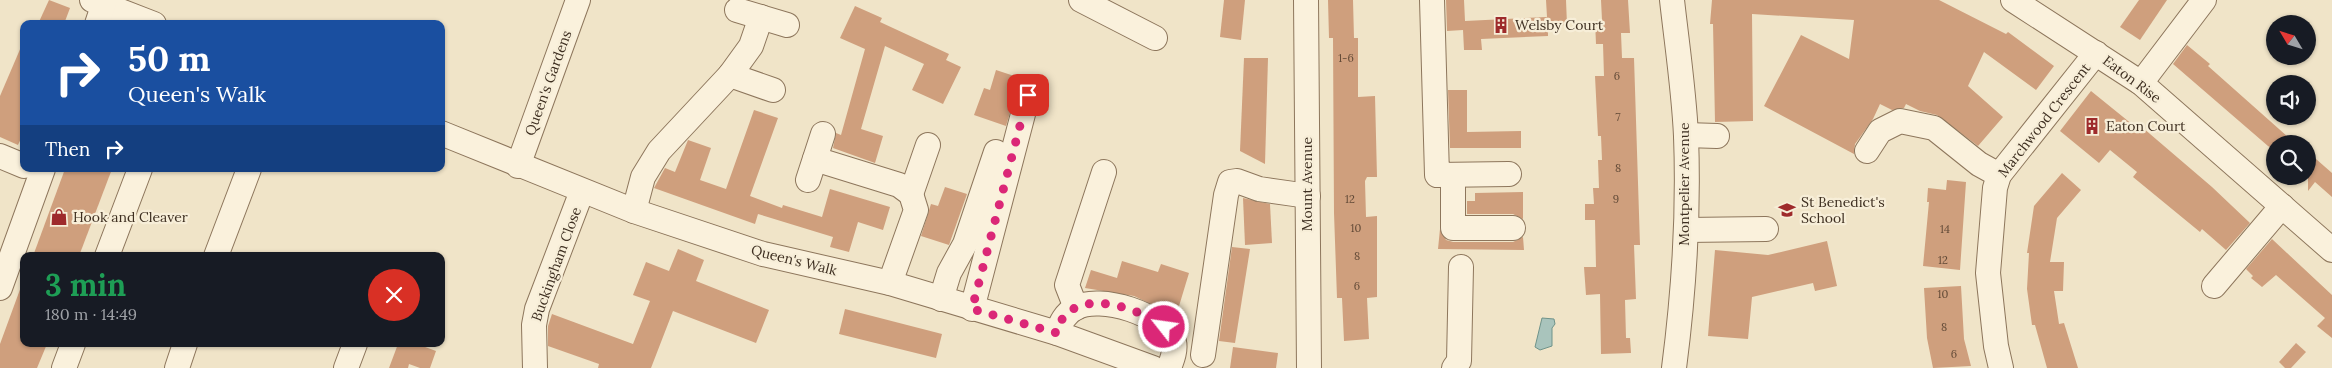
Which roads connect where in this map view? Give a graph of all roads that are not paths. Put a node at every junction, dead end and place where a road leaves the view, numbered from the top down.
1 (578, 0) edge
2 (1081, 0) edge
3 (1306, 0) edge
4 (1432, 0) edge
5 (1672, 0) edge
6 (2204, 0) edge
7 (2026, 3) edge
8 (100, 7) edge
9 (737, 10) dead end
10 (761, 17) junction
11 (141, 20) edge
12 (787, 25) dead end
13 (1155, 38) dead end
14 (2096, 53) junction
15 (730, 75) junction
16 (2141, 83) junction
17 (773, 90) dead end
18 (1028, 95) dead end
19 (823, 134) dead end
20 (445, 135) edge
21 (1686, 135) junction
22 (1717, 136) dead end
23 (928, 145) dead end
24 (1867, 151) dead end
25 (996, 152) dead end
26 (0, 156) edge
27 (20, 163) edge
28 (518, 166) junction
29 (34, 172) edge
30 (139, 172) edge
31 (248, 172) edge
32 (1104, 172) dead end
33 (1509, 174) dead end
34 (1453, 175) junction
35 (2000, 175) junction
36 (582, 192) junction
37 (911, 194) junction
38 (1308, 196) junction
39 (2282, 206) junction
40 (634, 211) junction
41 (1513, 228) dead end
42 (1766, 229) dead end
43 (1686, 230) junction
44 (2331, 248) edge
45 (109, 252) edge
46 (218, 252) edge
47 (1461, 267) dead end
48 (890, 283) junction
49 (2214, 286) dead end
50 (0, 288) edge
51 (941, 299) junction
52 (1076, 308) junction
53 (972, 309) junction
54 (1057, 333) junction
55 (72, 347) edge
56 (184, 347) edge
57 (354, 347) edge
58 (1203, 356) dead end
59 (64, 368) edge
60 (176, 368) edge
61 (346, 368) edge
62 (535, 368) edge
63 (1153, 368) edge
64 (1168, 368) edge
65 (1309, 368) edge
66 (1454, 368) edge
67 (1674, 368) edge
68 (2001, 368) edge

1 - 28 street, Queen's Gardens
2 - 13 street
3 - 38 street, Mount Avenue
4 - 34 street
5 - 21 street, Montpelier Avenue
6 - 16 street
7 - 14 street, Eaton Rise
8 - 11 street
9 - 10 street
10 - 12 street
10 - 15 street
14 - 16 street, Eaton Rise
14 - 35 street, Marchwood Crescent
15 - 17 street
15 - 40 street
16 - 39 street, Eaton Rise
18 - 53 street
19 - 37 street
20 - 28 street, Queen's Walk
21 - 22 street
21 - 43 street, Montpelier Avenue
23 - 37 street
24 - 35 street
25 - 51 street
26 - 27 street
28 - 36 street, Queen's Walk
29 - 50 street
30 - 45 street
31 - 46 street
32 - 52 street
33 - 34 street
34 - 41 street
35 - 68 street, Marchwood Crescent
36 - 40 street, Queen's Walk
36 - 62 street, Buckingham Close
37 - 48 street
38 - 58 street
38 - 65 street, Mount Avenue
39 - 44 street, Eaton Rise
39 - 49 street
40 - 48 street, Queen's Walk
42 - 43 street
43 - 67 street, Montpelier Avenue
47 - 66 street
48 - 51 street, Queen's Walk
51 - 53 street, Queen's Walk
52 - 54 street
52 - 64 street
53 - 54 street, Queen's Walk
54 - 63 street, Queen's Walk
55 - 59 street
56 - 60 street
57 - 61 street

